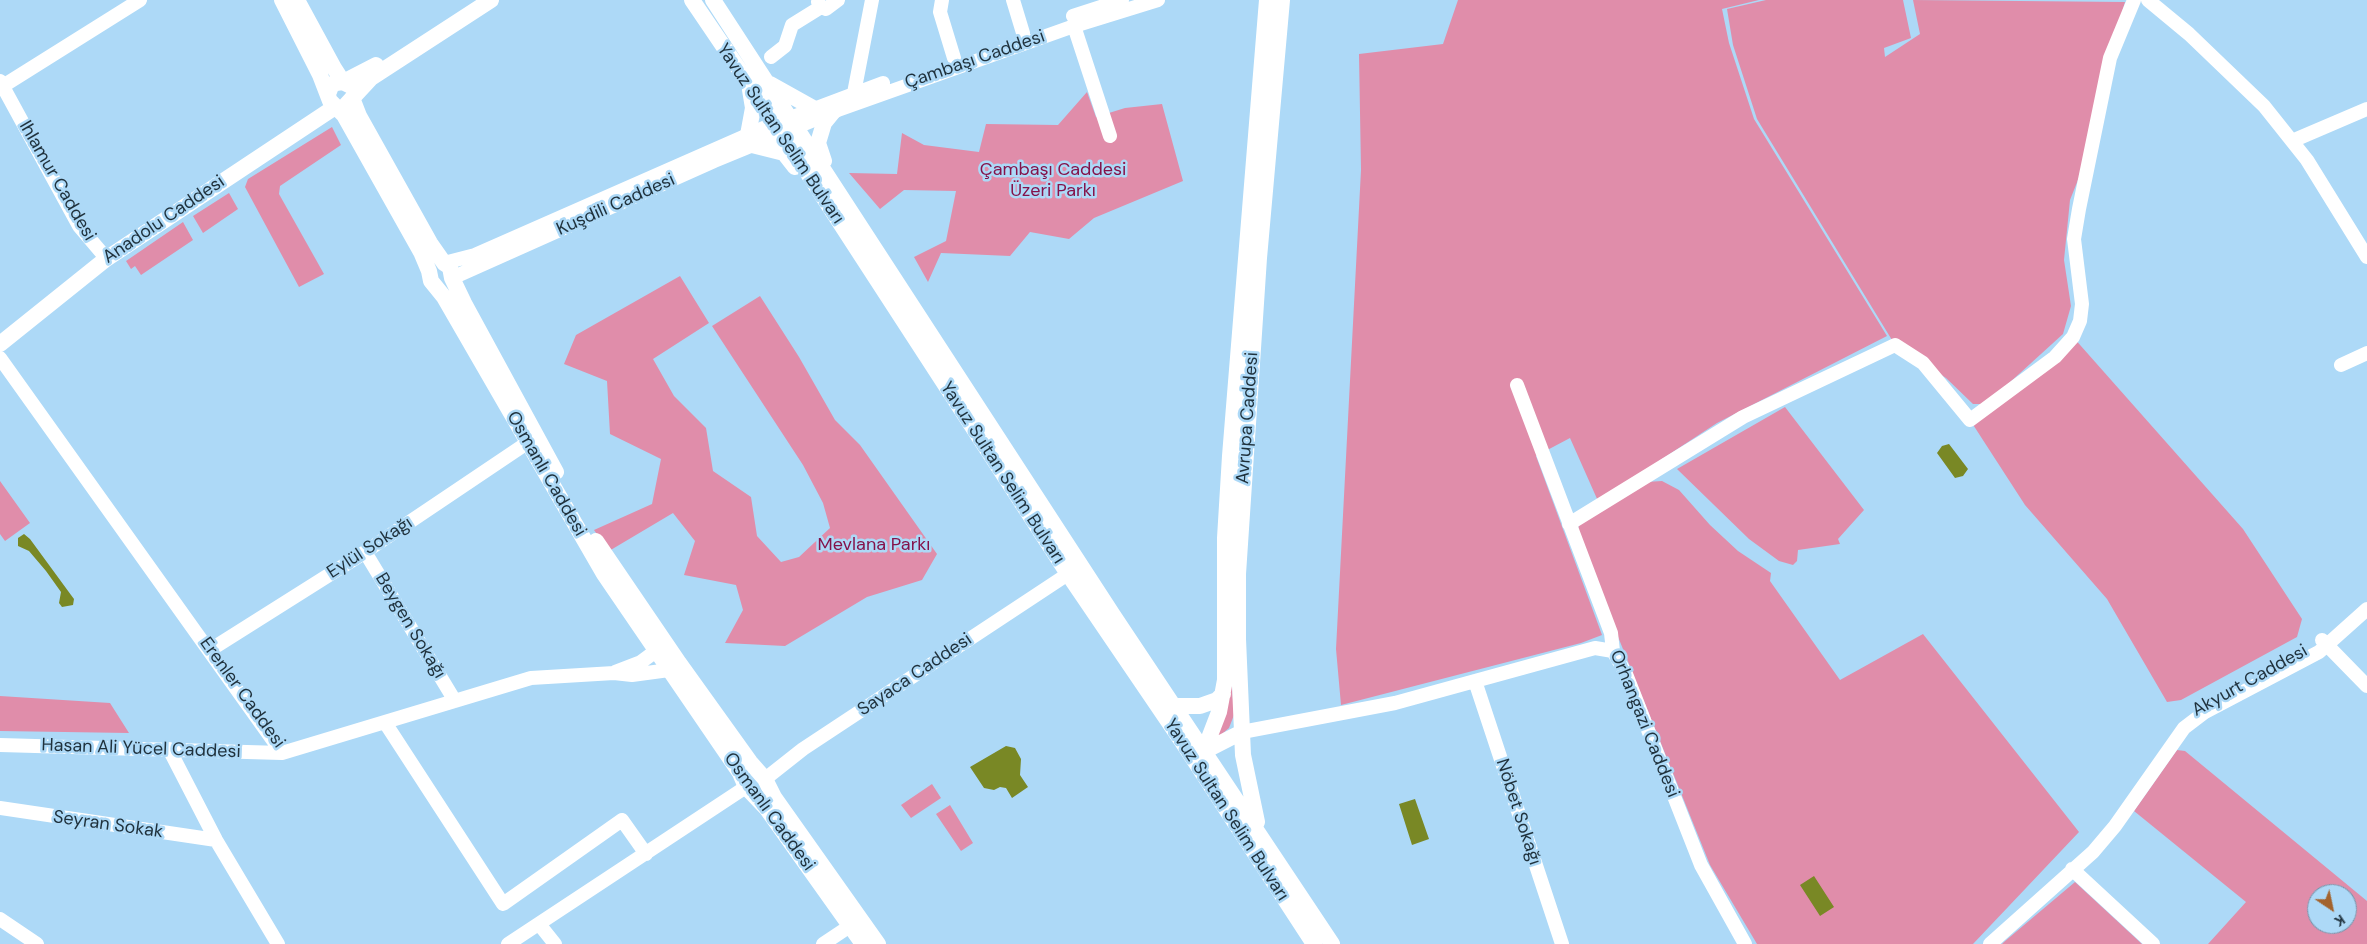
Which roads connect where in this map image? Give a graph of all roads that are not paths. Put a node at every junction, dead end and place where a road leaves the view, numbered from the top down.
1 (140, 0) edge
2 (282, 0) edge
3 (297, 0) edge
4 (476, 0) edge
5 (491, 0) edge
6 (692, 0) edge
7 (713, 0) edge
8 (838, 0) edge
9 (872, 0) edge
10 (942, 0) edge
11 (1013, 0) edge
12 (1158, 0) edge
13 (1267, 0) edge
14 (1282, 0) edge
15 (2134, 0) edge
16 (2148, 0) edge
17 (1116, 1) edge
18 (819, 4) edge
19 (1074, 26) junction
20 (1023, 33) junction
21 (771, 57) dead end
22 (954, 58) junction
23 (766, 81) junction
24 (343, 82) junction
25 (2, 83) edge
26 (749, 86) junction
27 (854, 93) junction
28 (353, 97) junction
29 (332, 102) junction
30 (813, 108) junction
31 (2367, 110) edge
32 (833, 112) junction
33 (785, 126) junction
34 (1110, 136) dead end
35 (750, 140) junction
36 (2292, 141) junction
37 (682, 170) junction
38 (822, 181) junction
39 (104, 256) junction
40 (2367, 257) edge
41 (444, 263) junction
42 (433, 278) junction
43 (452, 278) junction
44 (0, 333) edge
45 (0, 344) edge
46 (2367, 353) edge
47 (0, 358) edge
48 (2341, 365) dead end
49 (1517, 385) dead end
50 (527, 443) junction
51 (1569, 524) junction
52 (365, 552) junction
53 (1079, 560) junction
54 (1064, 569) junction
55 (2367, 599) edge
56 (2367, 609) edge
57 (2325, 642) junction
58 (661, 648) junction
59 (210, 650) junction
60 (1613, 651) junction
61 (674, 666) junction
62 (614, 673) junction
63 (1475, 681) junction
64 (2367, 686) edge
65 (1223, 694) junction
66 (455, 701) junction
67 (1174, 706) junction
68 (386, 724) junction
69 (1242, 732) junction
70 (0, 745) edge
71 (169, 749) junction
72 (282, 753) junction
73 (1198, 754) junction
74 (764, 778) junction
75 (748, 787) junction
76 (0, 808) edge
77 (1260, 834) junction
78 (216, 840) junction
79 (646, 854) junction
80 (2072, 870) junction
81 (0, 919) edge
82 (539, 924) junction
83 (850, 926) junction
84 (37, 944) edge
85 (278, 944) edge
86 (508, 944) edge
87 (555, 944) edge
88 (823, 944) edge
89 (863, 944) edge
90 (878, 944) edge
91 (1314, 944) edge
92 (1332, 944) edge
93 (1562, 944) edge
94 (1745, 944) edge
95 (1990, 944) edge
96 (2153, 944) edge

1 - 25 street
2 - 29 main road, Osmanlı Caddesi
3 - 24 main road, Osmanlı Caddesi
4 - 24 main road
5 - 28 main road
6 - 26 main road, Yavuz Sultan Selim Bulvarı
7 - 23 main road, Yavuz Sultan Selim Bulvarı
8 - 18 street
9 - 27 street
10 - 22 street
11 - 20 street
12 - 19 street, Çambaşı Caddesi
13 - 65 main road, Avrupa Caddesi
14 - 69 main road, Avrupa Caddesi
15 - 51 street
16 - 36 street
17 - 20 street, Çambaşı Caddesi
18 - 21 street
19 - 32 street, Çambaşı Caddesi
19 - 34 street
20 - 22 street, Çambaşı Caddesi
22 - 27 street, Çambaşı Caddesi
23 - 30 main road
23 - 33 main road, Yavuz Sultan Selim Bulvarı
24 - 28 main road, Osmanlı Caddesi
24 - 29 main road
25 - 39 street, Ihlamur Caddesi
26 - 33 main road, Yavuz Sultan Selim Bulvarı
26 - 35 main road
27 - 30 street, Çambaşı Caddesi
28 - 29 main road
28 - 41 main road, Osmanlı Caddesi
29 - 39 main road, Anadolu Caddesi
29 - 42 main road, Osmanlı Caddesi
30 - 33 street, Çambaşı Caddesi
31 - 36 street
32 - 33 street, Çambaşı Caddesi
32 - 38 main road
33 - 35 street, Kuşdili Caddesi
33 - 38 main road, Yavuz Sultan Selim Bulvarı
35 - 37 street, Kuşdili Caddesi
35 - 38 main road
36 - 40 street
37 - 41 street, Kuşdili Caddesi
37 - 43 street, Kuşdili Caddesi
38 - 53 main road, Yavuz Sultan Selim Bulvarı
38 - 54 main road, Yavuz Sultan Selim Bulvarı
39 - 44 main road, Anadolu Caddesi
39 - 45 main road, Anadolu Caddesi
41 - 42 main road
41 - 43 main road, Osmanlı Caddesi
42 - 43 main road
42 - 50 main road, Osmanlı Caddesi
43 - 58 main road, Osmanlı Caddesi
46 - 48 street
47 - 59 street, Erenler Caddesi
49 - 51 street, Orhangazi Caddesi
50 - 52 street, Eylül Sokağı
50 - 58 main road, Osmanlı Caddesi
51 - 60 street, Orhangazi Caddesi
52 - 59 street, Eylül Sokağı
52 - 66 street, Beygen Sokağı
53 - 54 main road
53 - 67 main road, Yavuz Sultan Selim Bulvarı
54 - 73 main road, Yavuz Sultan Selim Bulvarı
54 - 74 street, Sayaca Caddesi
55 - 57 street, Akyurt Caddesi
56 - 57 street, Akyurt Caddesi
57 - 64 street
57 - 80 street, Akyurt Caddesi
58 - 61 main road, Osmanlı Caddesi
58 - 62 street
59 - 72 street, Erenler Caddesi
60 - 63 street
60 - 94 street, Orhangazi Caddesi
61 - 62 street
61 - 74 main road, Osmanlı Caddesi
61 - 75 main road, Osmanlı Caddesi
62 - 66 street, Erenler Caddesi
63 - 69 street
63 - 93 street, Nöbet Sokağı
65 - 67 main road
65 - 73 main road, Avrupa Caddesi
66 - 68 street, Erenler Caddesi
67 - 73 main road, Yavuz Sultan Selim Bulvarı
68 - 72 street, Erenler Caddesi
68 - 79 street
69 - 73 main road
69 - 77 main road, Avrupa Caddesi
70 - 71 street, Hasan Ali Yücel Caddesi
71 - 72 street, Hasan Ali Yücel Caddesi
71 - 78 street
73 - 77 main road, Yavuz Sultan Selim Bulvarı
73 - 91 main road, Yavuz Sultan Selim Bulvarı
74 - 75 main road
74 - 90 main road, Osmanlı Caddesi
75 - 79 street
75 - 83 main road, Osmanlı Caddesi
76 - 78 street, Seyran Sokak
77 - 92 main road, Yavuz Sultan Selim Bulvarı
78 - 85 street
79 - 82 street
80 - 95 street, Akyurt Caddesi
80 - 96 street
81 - 84 street
82 - 86 street
82 - 87 street
83 - 88 street
83 - 89 main road, Osmanlı Caddesi

